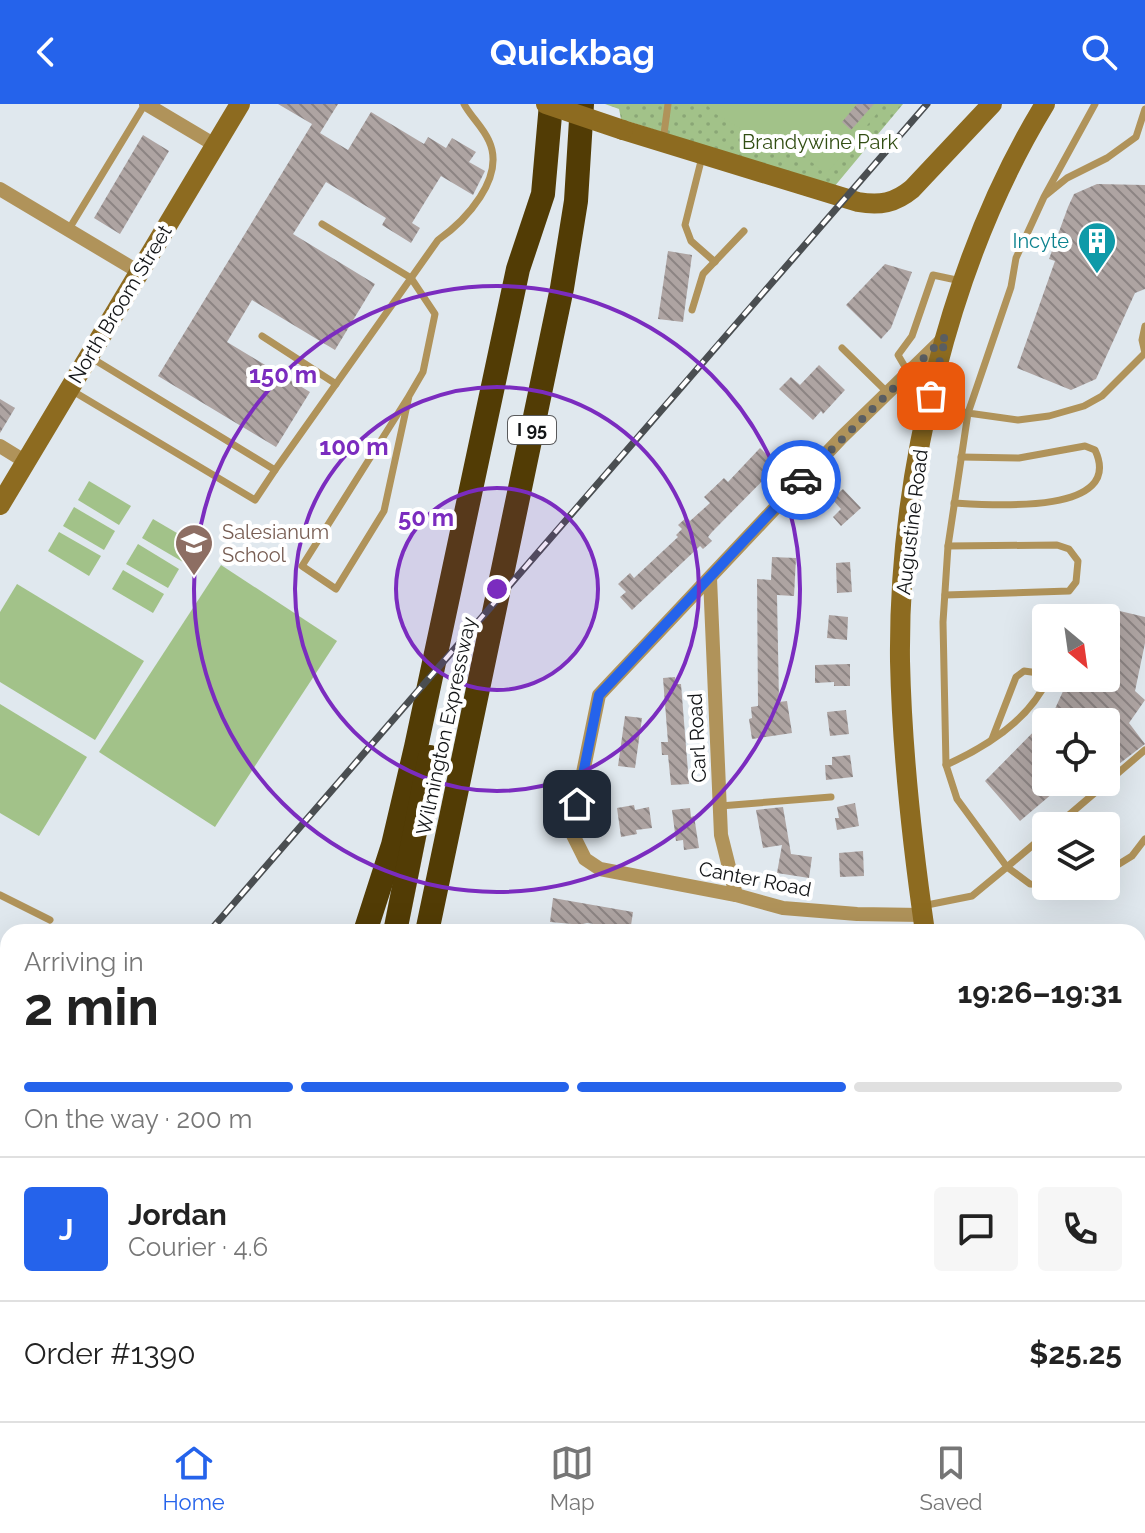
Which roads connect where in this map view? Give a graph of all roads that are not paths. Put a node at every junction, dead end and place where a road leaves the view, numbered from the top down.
1 (146, 104) edge
2 (240, 104) edge
3 (464, 104) edge
4 (582, 104) edge
5 (668, 104) edge
6 (992, 104) edge
7 (1045, 104) edge
8 (1095, 104) edge
9 (1145, 109) edge
10 (549, 110) edge
11 (663, 143) junction
12 (215, 145) junction
13 (702, 155) junction
14 (0, 189) edge
15 (543, 194) junction
16 (1044, 197) junction
17 (322, 224) dead end
18 (69, 229) junction
19 (744, 231) dead end
20 (715, 262) junction
21 (139, 272) junction
22 (411, 278) junction
23 (963, 281) junction
24 (692, 310) dead end
25 (1145, 326) edge
26 (262, 336) dead end
27 (946, 336) junction
28 (842, 348) dead end
29 (1145, 353) edge
30 (89, 356) junction
31 (908, 373) junction
32 (336, 384) junction
33 (69, 389) junction
34 (888, 393) junction
35 (409, 396) junction
36 (930, 402) junction
37 (968, 413) junction
38 (0, 446) edge
39 (961, 457) junction
40 (26, 462) junction
41 (275, 470) junction
42 (954, 503) junction
43 (0, 505) edge
44 (948, 546) junction
45 (710, 578) junction
46 (945, 595) junction
47 (1032, 673) edge
48 (1042, 692) edge
49 (991, 741) junction
50 (1145, 750) edge
51 (946, 765) junction
52 (831, 797) dead end
53 (720, 806) junction
54 (1072, 812) edge
55 (1145, 839) edge
56 (1032, 846) edge
57 (1120, 863) edge
58 (1007, 867) junction
59 (1032, 884) edge
60 (0, 895) edge
61 (736, 895) junction
62 (923, 918) edge
63 (50, 920) dead end
64 (368, 924) edge
65 (397, 924) edge
66 (429, 924) edge

1 - 12 street
1 - 18 lane
2 - 12 street, North Broom Street
3 - 22 lane
4 - 66 highway, Wilmington Expressway / I 95
5 - 11 lane
6 - 13 street
7 - 23 street, Augustine Road
8 - 16 lane
9 - 16 lane
10 - 11 street, bridge
10 - 15 highway, I 95
11 - 13 street
12 - 21 street, North Broom Street
13 - 20 lane
14 - 18 street
15 - 64 highway
15 - 65 highway, Wilmington Expressway / I 95
16 - 37 lane
17 - 22 lane
18 - 21 street
19 - 20 lane
20 - 24 lane
21 - 30 street, North Broom Street
22 - 32 lane
22 - 35 lane
23 - 27 street, Augustine Road
23 - 31 lane
25 - 29 lane
26 - 32 lane
27 - 31 street
27 - 36 street, Augustine Road
28 - 34 lane
29 - 37 lane
30 - 33 street, North Broom Street
30 - 41 lane
31 - 34 street
32 - 41 lane
33 - 40 street, North Broom Street
33 - 41 lane
34 - 45 street
35 - 35 lane
36 - 37 lane
36 - 62 street, Augustine Road
37 - 39 lane
38 - 40 street
39 - 42 lane
39 - 42 lane
40 - 43 street, North Broom Street
42 - 44 lane
44 - 46 lane
44 - 46 lane
45 - 53 street, Carl Road
45 - 61 street, Canter Road
46 - 51 lane
47 - 49 lane
48 - 49 lane
49 - 51 lane
50 - 54 lane
51 - 58 lane
52 - 53 lane
53 - 61 street, Carl Road
55 - 57 lane
56 - 58 lane
58 - 59 lane
58 - 62 lane
60 - 63 lane
61 - 62 street, Canter Road

